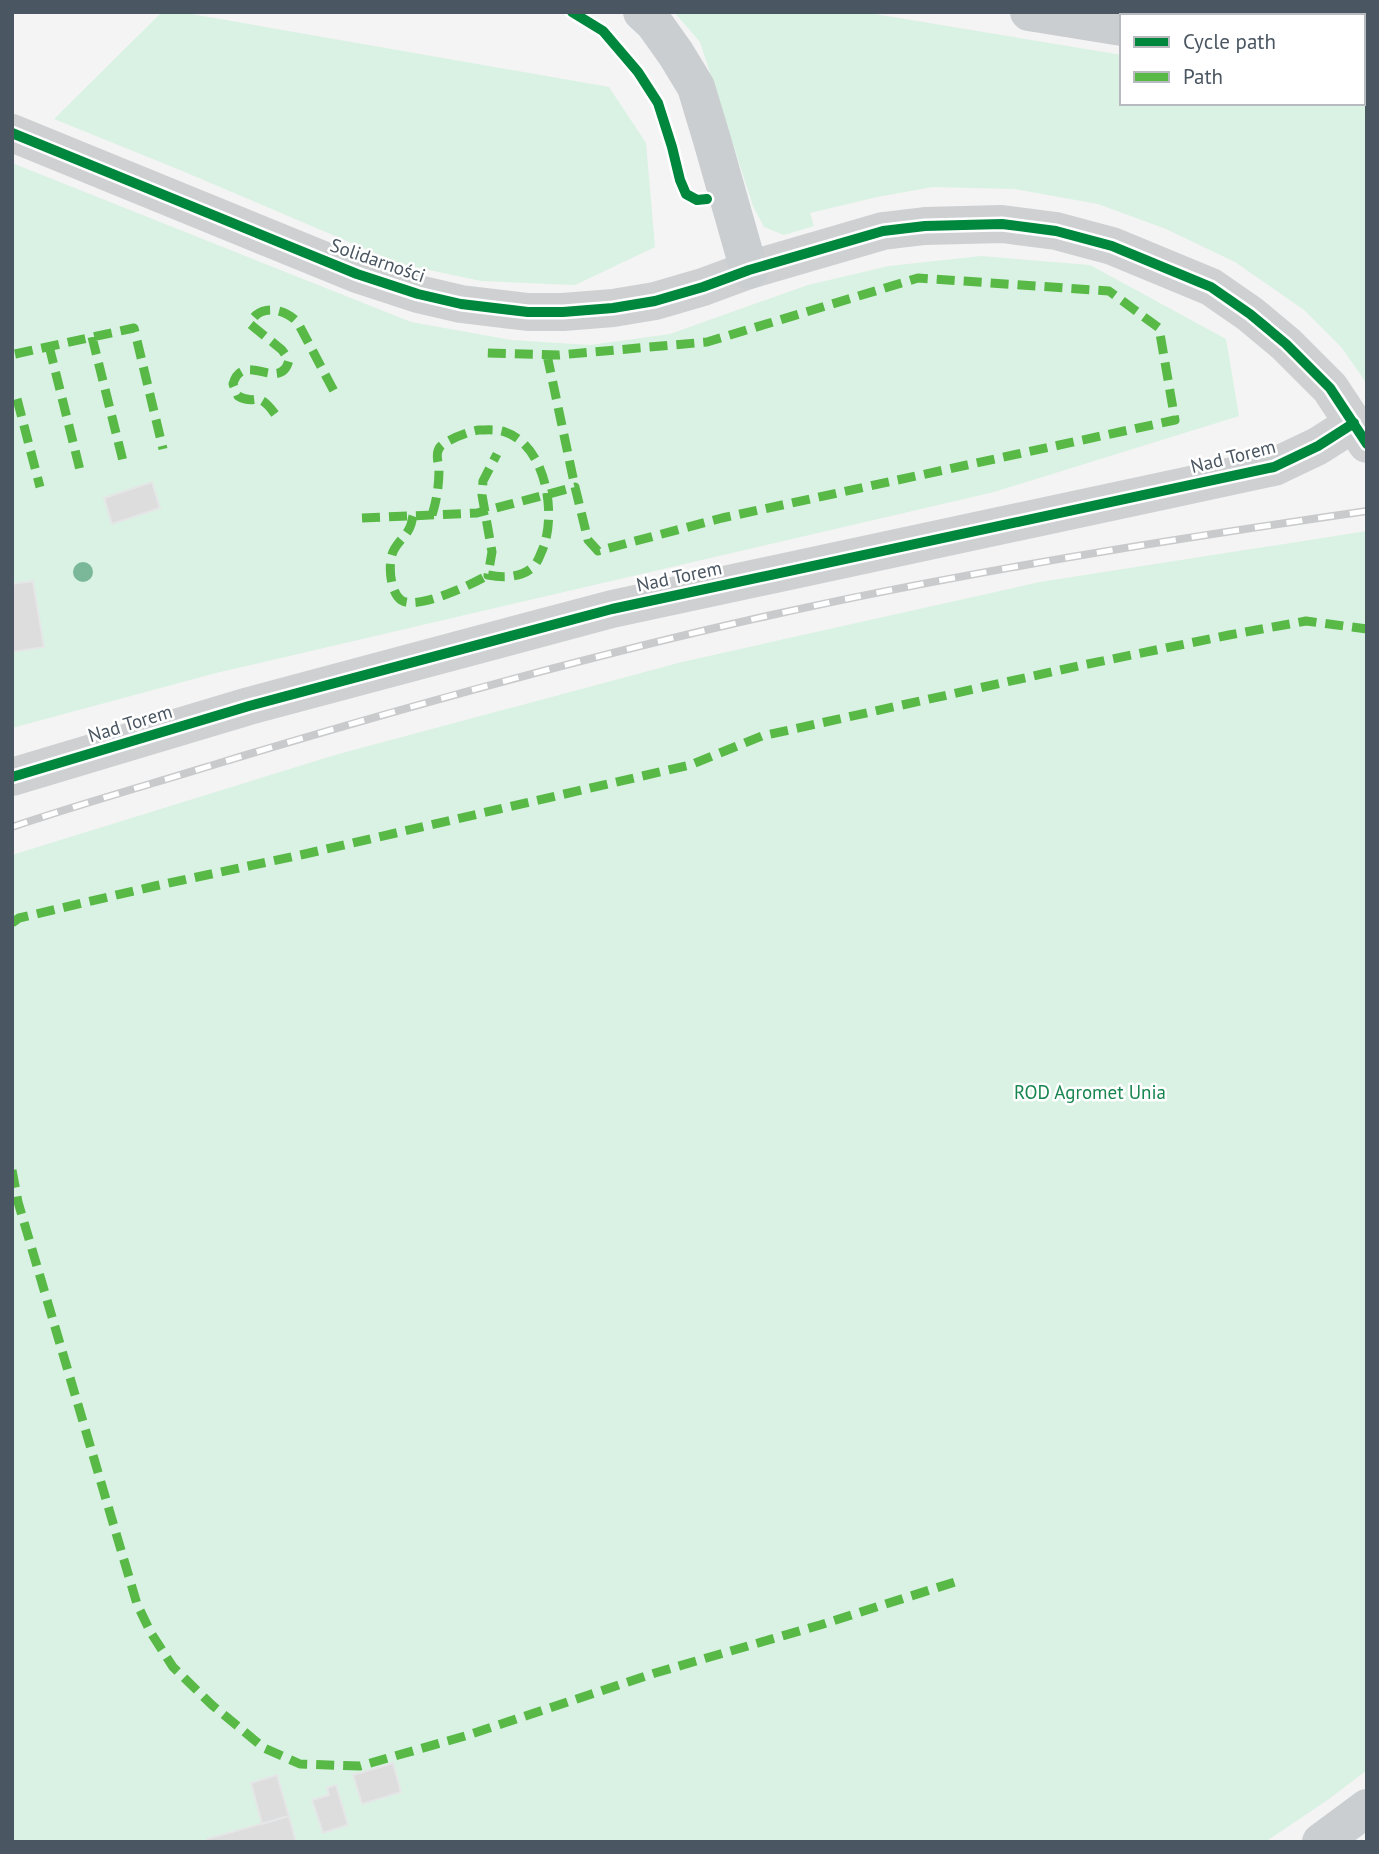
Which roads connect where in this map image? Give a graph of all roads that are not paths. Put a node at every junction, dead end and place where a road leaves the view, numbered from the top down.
1 (642, 12) edge
2 (1029, 12) edge
3 (1120, 27) edge
4 (12, 133) edge
5 (749, 271) junction
6 (1360, 433) edge
7 (12, 777) edge
8 (1367, 1808) edge
9 (1321, 1842) edge

1 - 5 main road
2 - 3 main road
4 - 5 street, Solidarności
5 - 6 street, Solidarności
6 - 7 street, Nad Torem
8 - 9 main road

